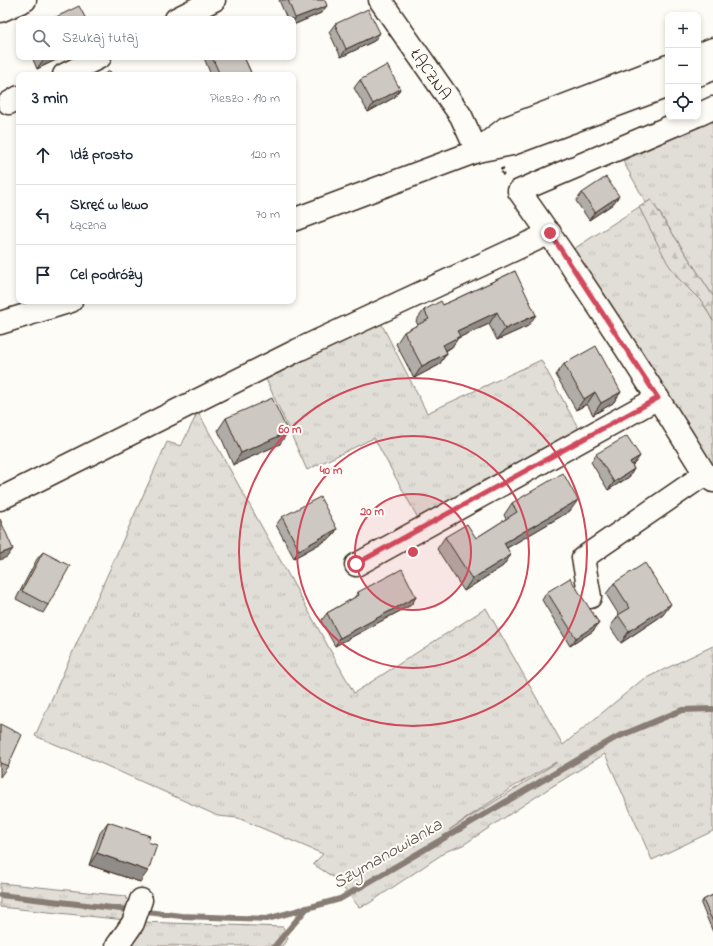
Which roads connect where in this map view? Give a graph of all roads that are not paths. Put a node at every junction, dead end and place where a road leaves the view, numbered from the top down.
1 (25, 0) edge
2 (214, 0) edge
3 (380, 0) edge
4 (0, 12) edge
5 (182, 16) edge
6 (713, 49) edge
7 (701, 54) edge
8 (94, 60) edge
9 (665, 67) edge
10 (713, 70) edge
11 (70, 72) edge
12 (701, 74) edge
13 (665, 87) edge
14 (713, 108) edge
15 (701, 114) edge
16 (686, 120) edge
17 (477, 151) junction
18 (296, 219) edge
19 (550, 233) junction
20 (61, 304) edge
21 (0, 323) edge
22 (658, 398) junction
23 (709, 478) edge
24 (0, 499) edge
25 (356, 564) dead end
26 (590, 597) dead end
27 (141, 900) dead end
28 (117, 946) edge

1 - 4 main road
2 - 5 main road
3 - 17 main road, ŁĄCZNA
6 - 7 main road
8 - 11 main road
9 - 17 main road
10 - 12 main road
13 - 17 main road
14 - 15 main road
16 - 19 main road
17 - 18 main road
19 - 22 main road
19 - 24 main road
20 - 21 main road
22 - 23 main road
22 - 25 main road
23 - 26 main road
27 - 28 main road

